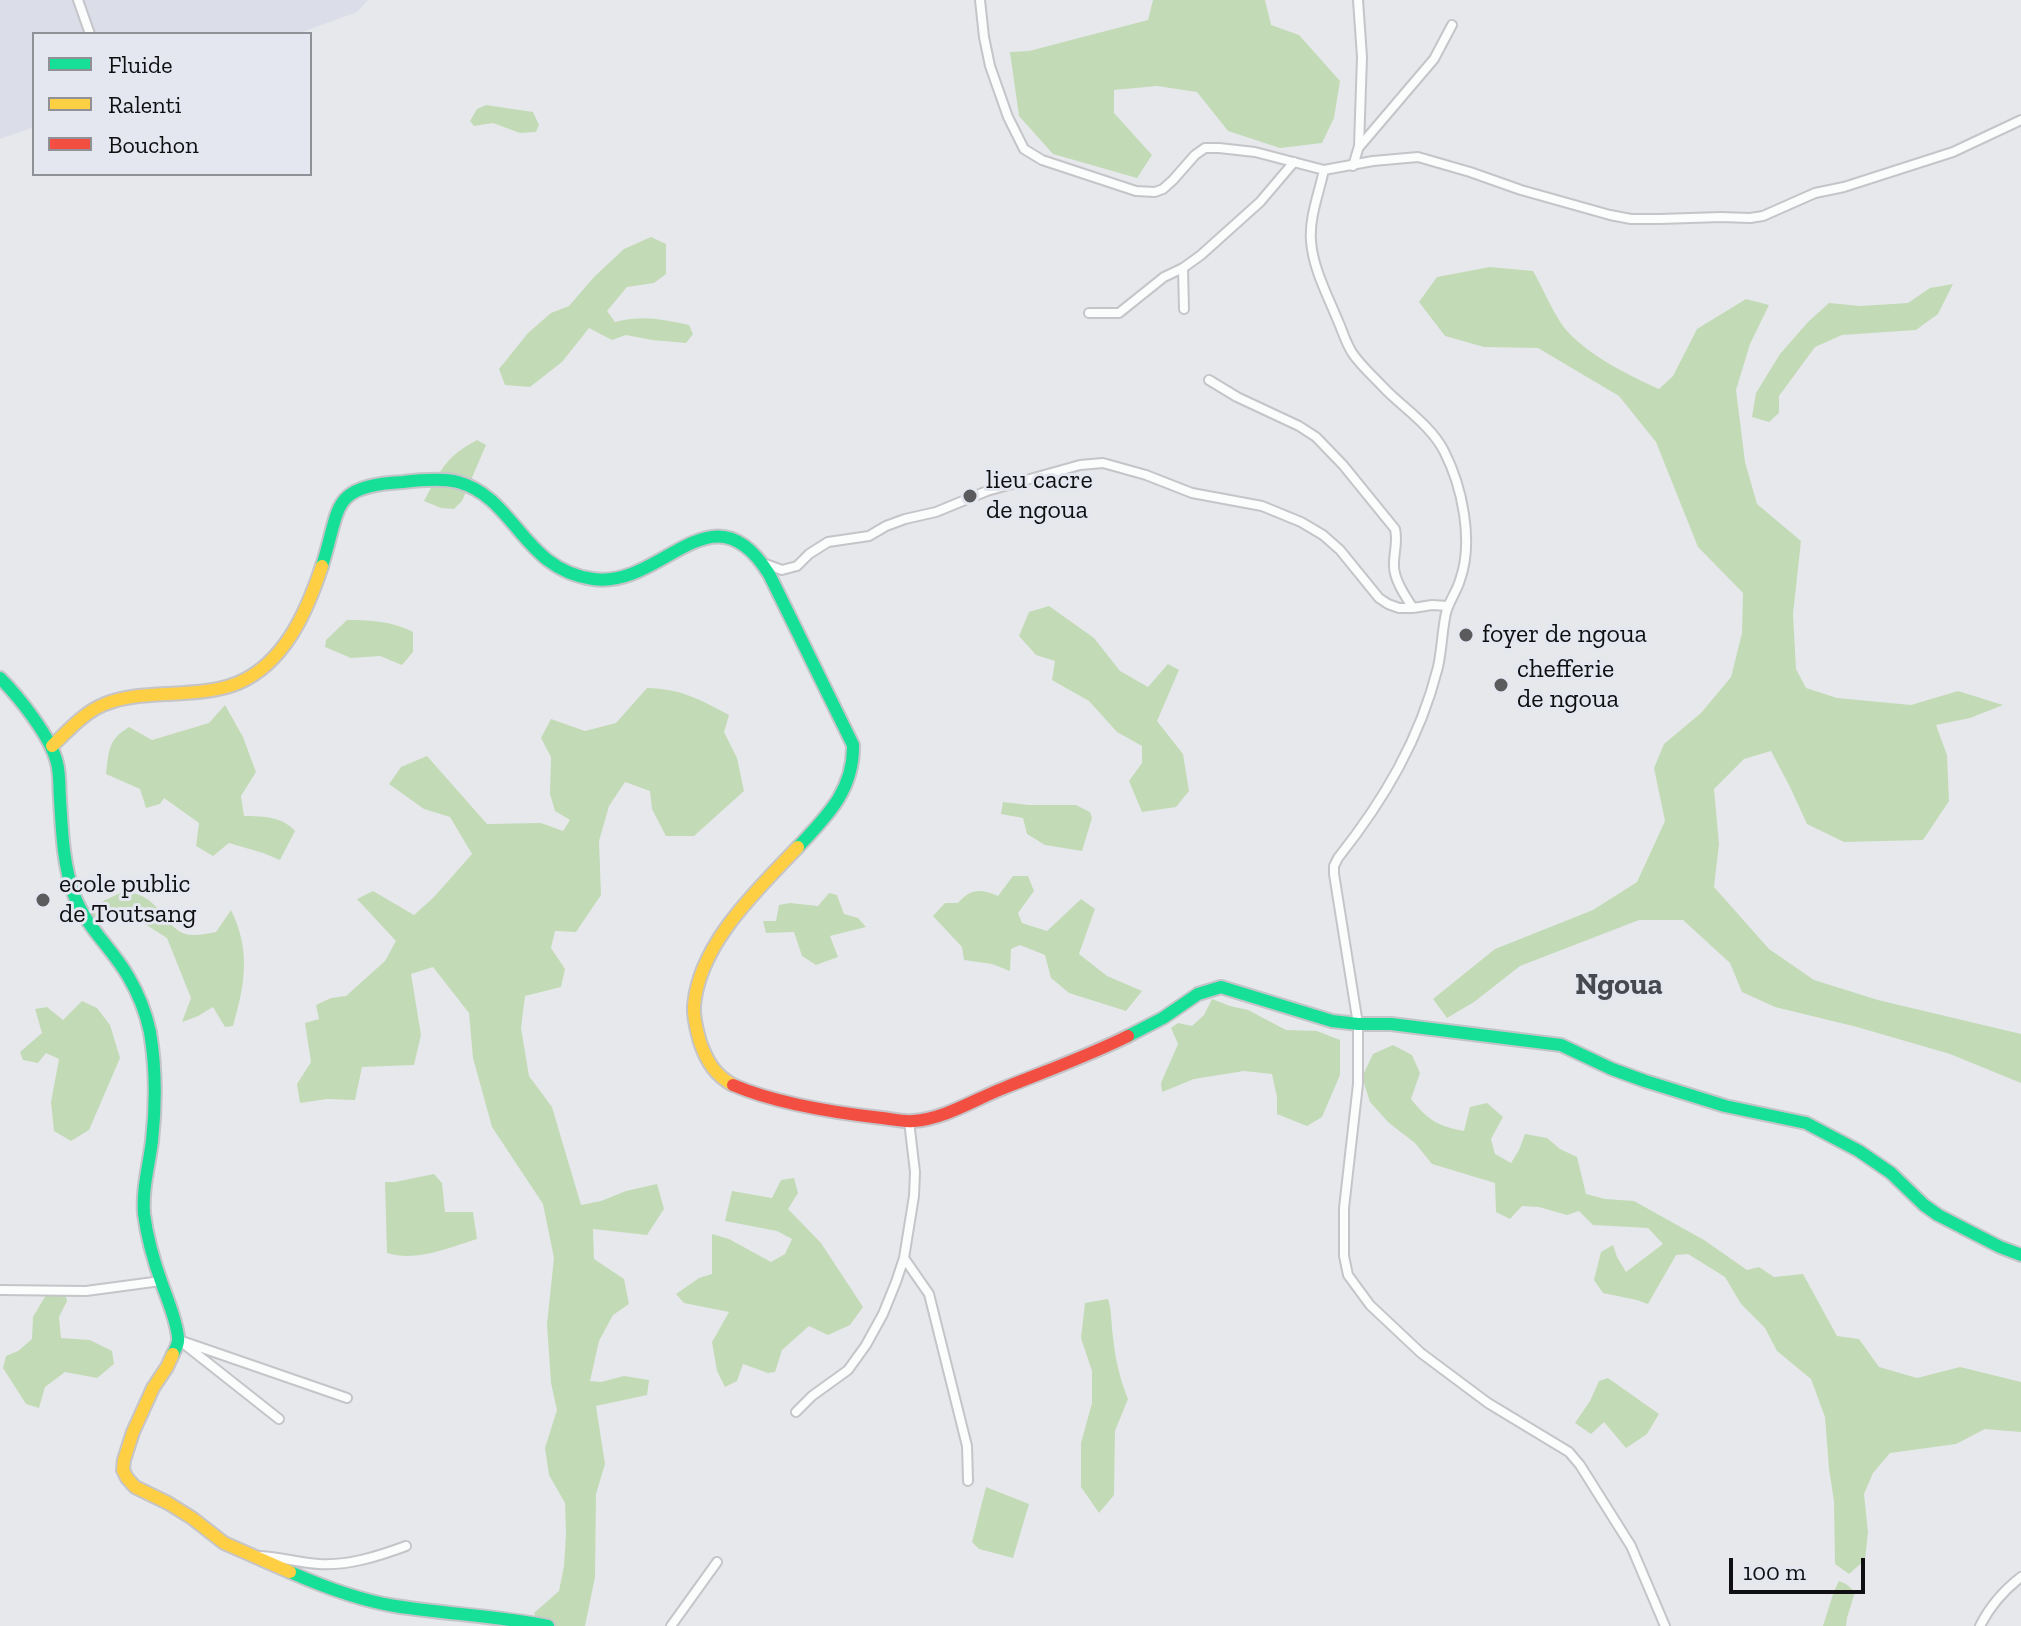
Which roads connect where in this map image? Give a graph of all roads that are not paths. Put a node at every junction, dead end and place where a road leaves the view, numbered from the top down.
1 (78, 0) edge
2 (980, 0) edge
3 (1358, 0) edge
4 (1452, 25) dead end
5 (89, 32) edge
6 (2021, 120) edge
7 (1359, 146) junction
8 (1294, 162) junction
9 (1353, 166) junction
10 (1324, 170) junction
11 (1183, 268) junction
12 (1184, 309) dead end
13 (1089, 313) dead end
14 (1209, 380) dead end
15 (762, 563) junction
16 (1448, 606) junction
17 (1413, 608) junction
18 (0, 678) edge
19 (52, 746) junction
20 (1358, 1024) junction
21 (909, 1121) junction
22 (2021, 1255) edge
23 (904, 1258) junction
24 (161, 1281) junction
25 (0, 1290) edge
26 (179, 1340) junction
27 (347, 1398) dead end
28 (796, 1412) dead end
29 (279, 1419) dead end
30 (968, 1481) dead end
31 (406, 1546) dead end
32 (248, 1555) junction
33 (717, 1562) dead end
34 (2021, 1577) edge
35 (548, 1626) edge
36 (671, 1626) edge
37 (1665, 1626) edge
38 (1980, 1626) edge

1 - 5 street
2 - 8 street
3 - 7 street
4 - 7 street
6 - 9 street
7 - 9 street
8 - 10 street
8 - 11 street
9 - 10 street
10 - 16 street
11 - 12 street
11 - 13 street
14 - 17 street
15 - 17 street
15 - 19 street
15 - 21 street
16 - 17 street
16 - 20 street
18 - 19 street
19 - 24 street
20 - 21 street
20 - 22 street
20 - 37 street
21 - 23 street
23 - 28 street
23 - 30 street
24 - 25 street
24 - 26 street
26 - 27 street
26 - 29 street
26 - 32 street
31 - 32 street
32 - 35 street
33 - 36 street
34 - 38 street

